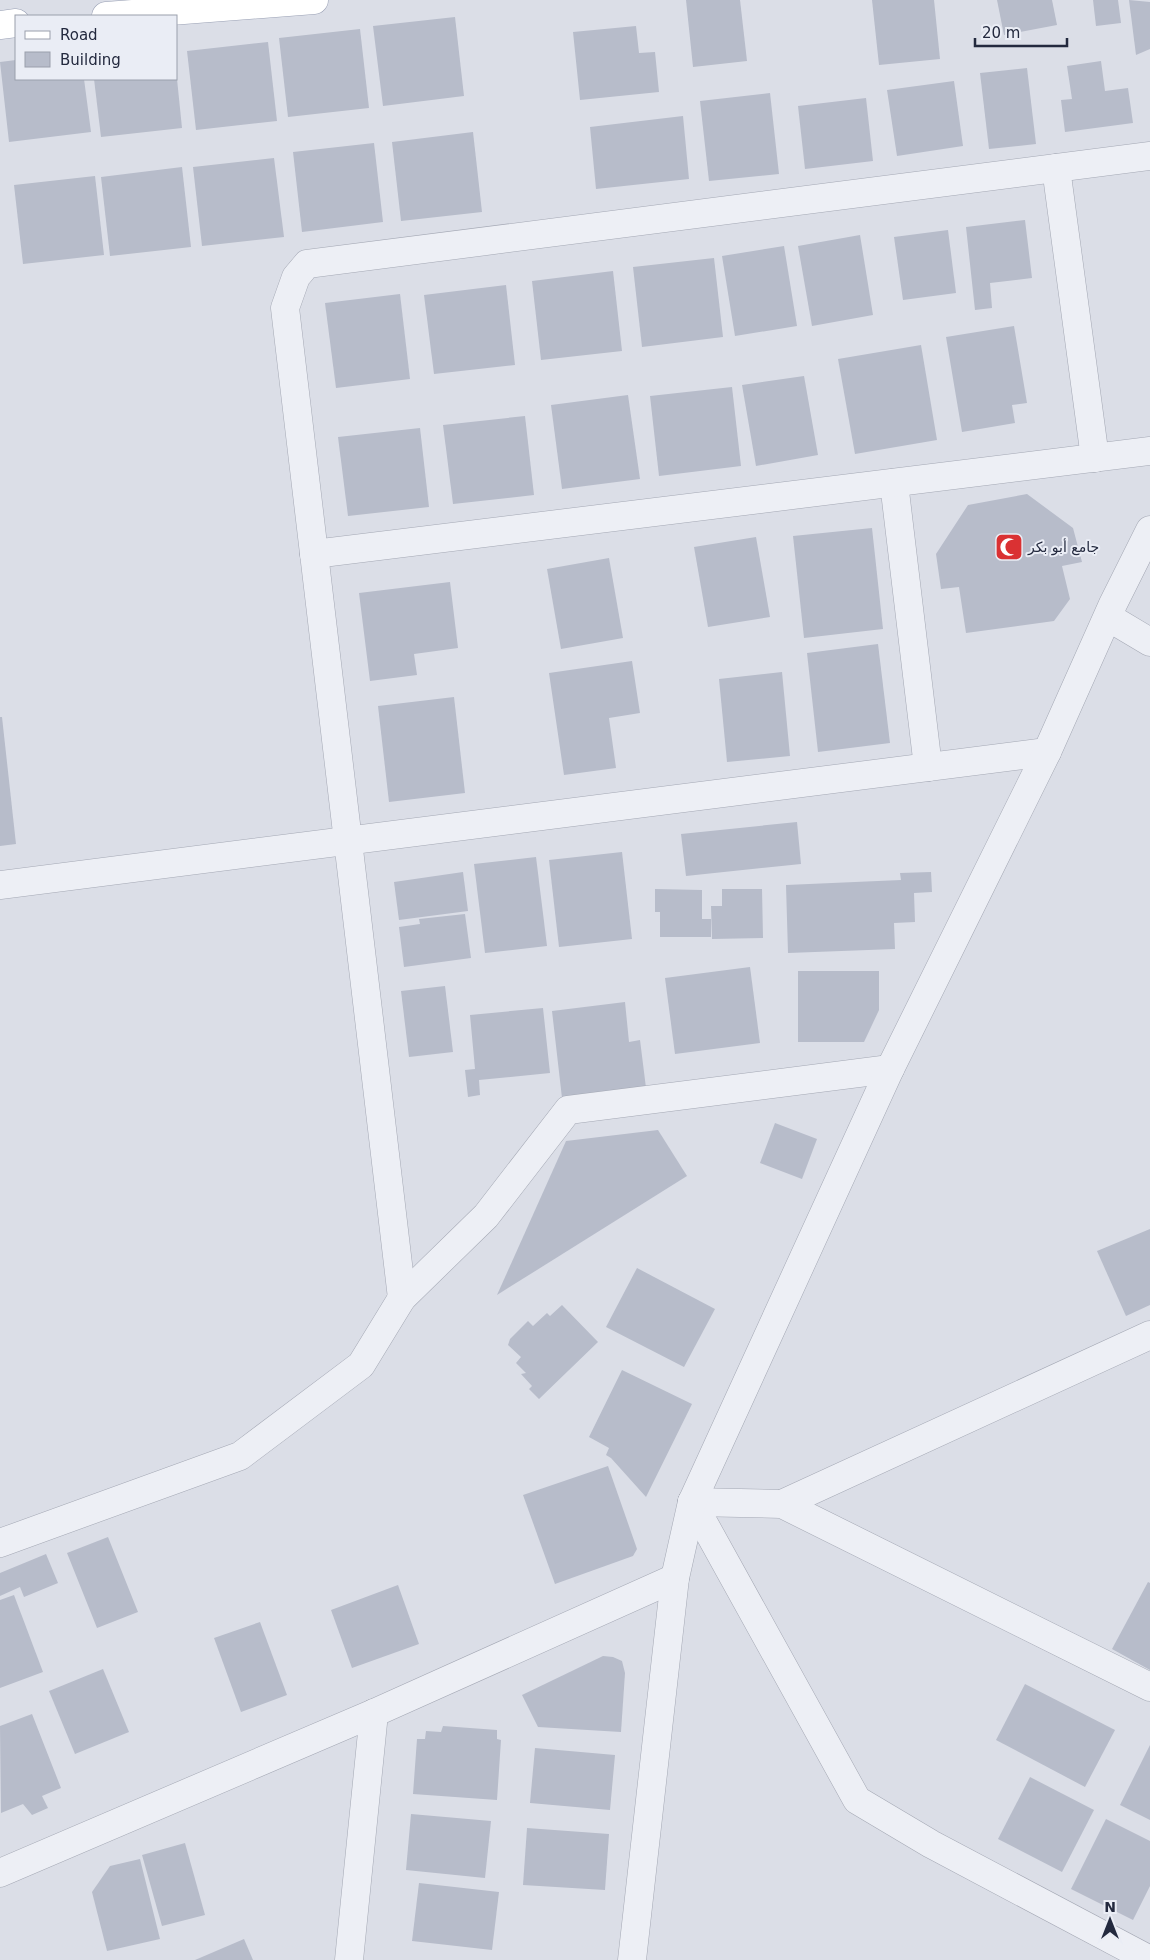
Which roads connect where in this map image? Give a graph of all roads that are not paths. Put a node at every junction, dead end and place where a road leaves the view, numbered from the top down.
1 (314, 0) edge
2 (119, 15) edge
3 (15, 23) edge
4 (0, 24) edge
5 (1150, 156) edge
6 (1056, 168) junction
7 (1150, 451) edge
8 (1095, 458) junction
9 (894, 483) junction
10 (1150, 530) edge
11 (314, 554) junction
12 (1108, 617) junction
13 (1150, 642) edge
14 (1047, 752) junction
15 (928, 767) junction
16 (348, 841) junction
17 (0, 885) edge
18 (890, 1068) junction
19 (402, 1298) junction
20 (1150, 1335) edge
21 (692, 1502) junction
22 (782, 1504) junction
23 (0, 1543) edge
24 (675, 1578) junction
25 (1150, 1687) edge
26 (374, 1713) junction
27 (0, 1873) edge
28 (349, 1960) edge
29 (632, 1960) edge
30 (1150, 1960) edge

1 - 2 main road
3 - 4 main road
5 - 6 street
6 - 8 street
6 - 11 street
7 - 8 street
8 - 9 street
9 - 11 street
9 - 15 street
10 - 12 street
11 - 16 street
12 - 13 street
12 - 14 street
14 - 15 street
14 - 18 street
15 - 16 street
16 - 17 street
16 - 19 street
18 - 19 street
18 - 21 street
19 - 23 street
20 - 22 street
21 - 22 street
21 - 24 street
21 - 30 street
22 - 25 street
24 - 26 street
24 - 29 street
26 - 27 street
26 - 28 street

